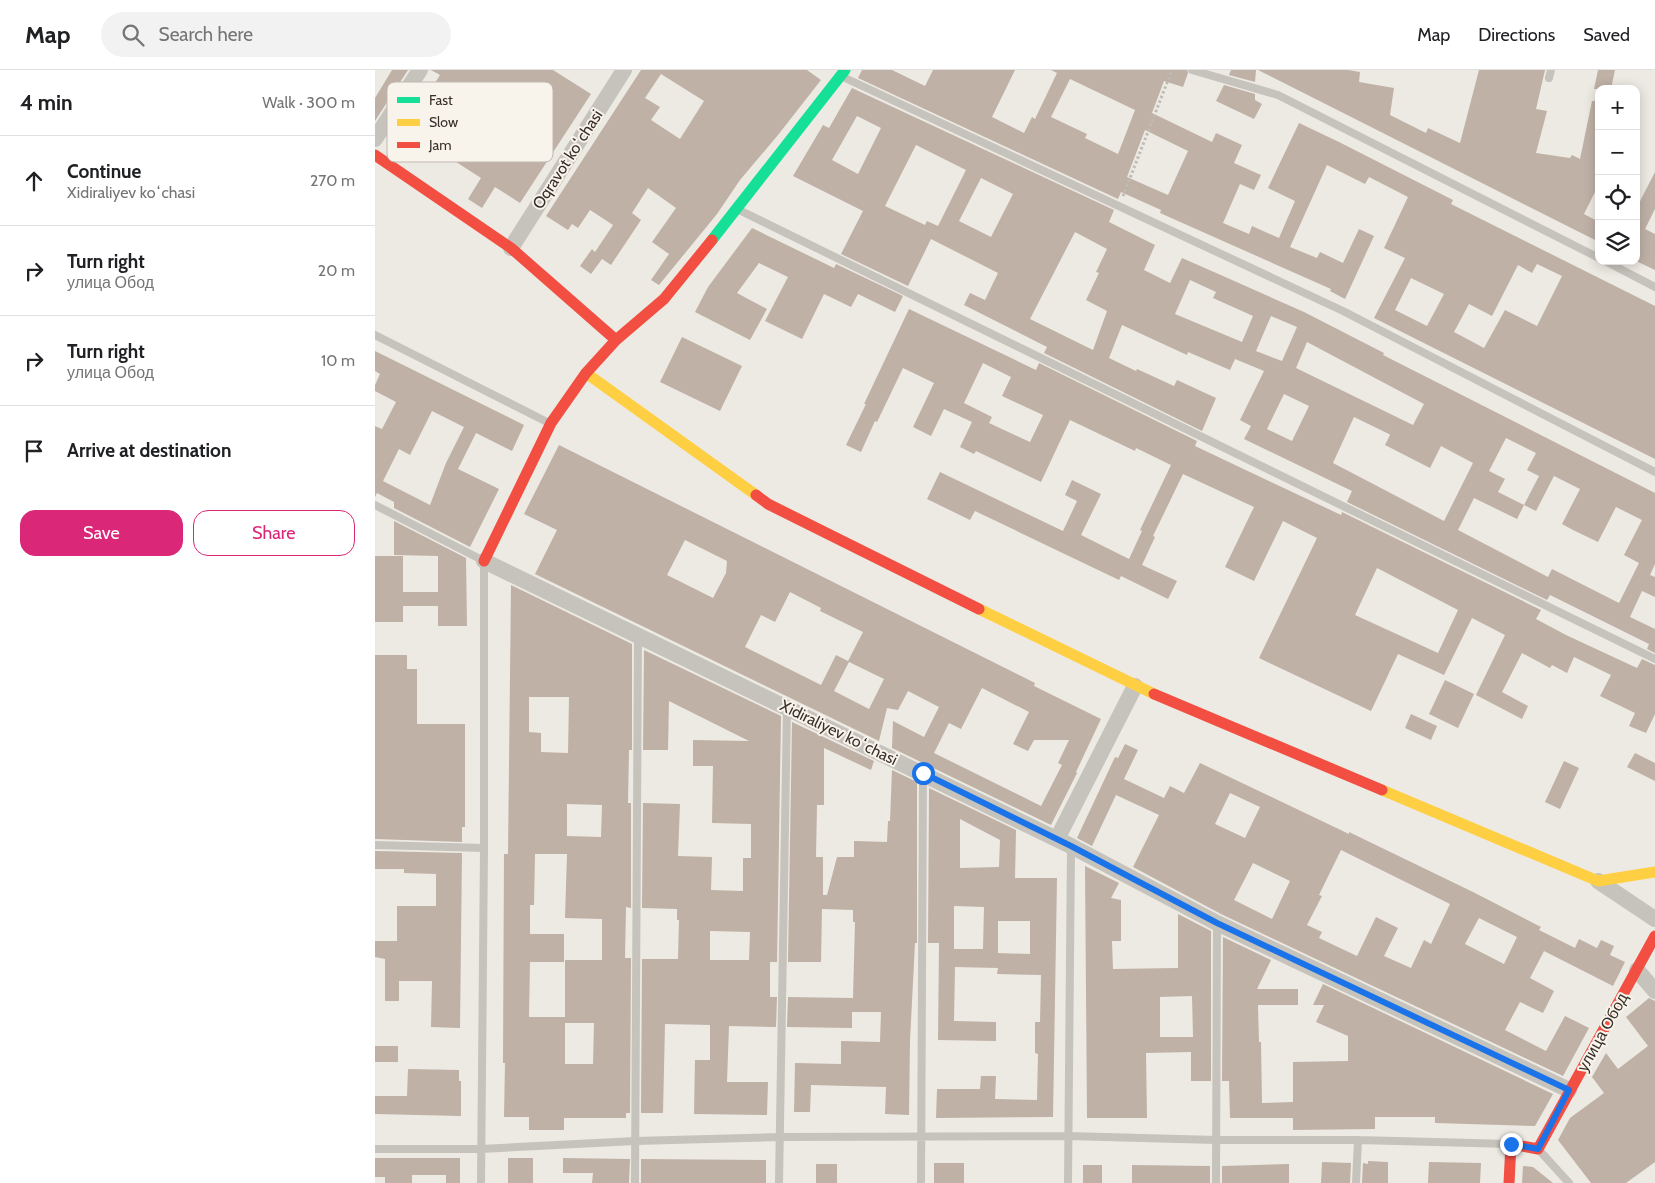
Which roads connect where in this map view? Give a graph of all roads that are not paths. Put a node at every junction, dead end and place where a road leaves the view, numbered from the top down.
1 (420, 70) edge
2 (624, 70) edge
3 (1192, 70) edge
4 (843, 73) edge
5 (412, 82) edge
6 (387, 121) edge
7 (375, 140) edge
8 (375, 156) edge
9 (738, 209) junction
10 (511, 248) junction
11 (1595, 256) edge
12 (1613, 265) edge
13 (1655, 287) edge
14 (375, 335) edge
15 (616, 340) junction
16 (586, 373) junction
17 (551, 424) junction
18 (1655, 472) edge
19 (375, 505) edge
20 (484, 561) junction
21 (638, 635) junction
22 (1655, 659) edge
23 (1135, 686) junction
24 (787, 707) junction
25 (923, 773) junction
26 (1064, 843) junction
27 (375, 845) edge
28 (484, 848) junction
29 (1655, 872) edge
30 (1598, 881) junction
31 (1655, 920) edge
32 (1217, 923) junction
33 (1655, 936) edge
34 (1637, 970) junction
35 (1655, 991) edge
36 (1569, 1090) junction
37 (1068, 1136) junction
38 (779, 1137) junction
39 (921, 1137) junction
40 (1216, 1140) junction
41 (1358, 1140) junction
42 (635, 1141) junction
43 (1511, 1144) junction
44 (375, 1149) edge
45 (481, 1149) junction
46 (1538, 1149) junction
47 (481, 1183) edge
48 (635, 1183) edge
49 (779, 1183) edge
50 (921, 1183) edge
51 (1068, 1183) edge
52 (1216, 1183) edge
53 (1356, 1183) edge
54 (1509, 1183) edge
55 (1569, 1183) edge

1 - 5 street
2 - 10 street, Oqravot koʻchasi
3 - 11 lane
4 - 9 street
4 - 18 lane
6 - 7 street
8 - 10 street
9 - 15 street
9 - 22 lane
10 - 15 street
12 - 13 lane
14 - 17 lane
15 - 16 street
16 - 17 street
16 - 23 street
17 - 20 street
19 - 20 lane
20 - 21 street, Xidiraliyev koʻchasi
20 - 28 lane
21 - 24 street, Xidiraliyev koʻchasi
21 - 42 lane
23 - 26 street
23 - 30 street
24 - 25 street, Xidiraliyev koʻchasi
24 - 38 lane
25 - 26 street, Xidiraliyev koʻchasi
25 - 39 lane
26 - 32 street, Xidiraliyev koʻchasi
26 - 37 lane
27 - 28 lane
28 - 45 lane
29 - 30 street
30 - 31 street
32 - 36 street, Xidiraliyev koʻchasi
32 - 40 lane
33 - 34 street, улица Обод
34 - 35 street
34 - 36 street, улица Обод
36 - 46 street, улица Обод
37 - 39 lane
37 - 40 lane
37 - 51 lane
38 - 39 lane
38 - 42 lane
38 - 49 lane
39 - 50 lane
40 - 41 lane
40 - 52 lane
41 - 43 lane
41 - 53 lane
42 - 45 lane
42 - 48 lane
43 - 46 street
43 - 54 street
44 - 45 lane
45 - 47 lane
46 - 55 lane

